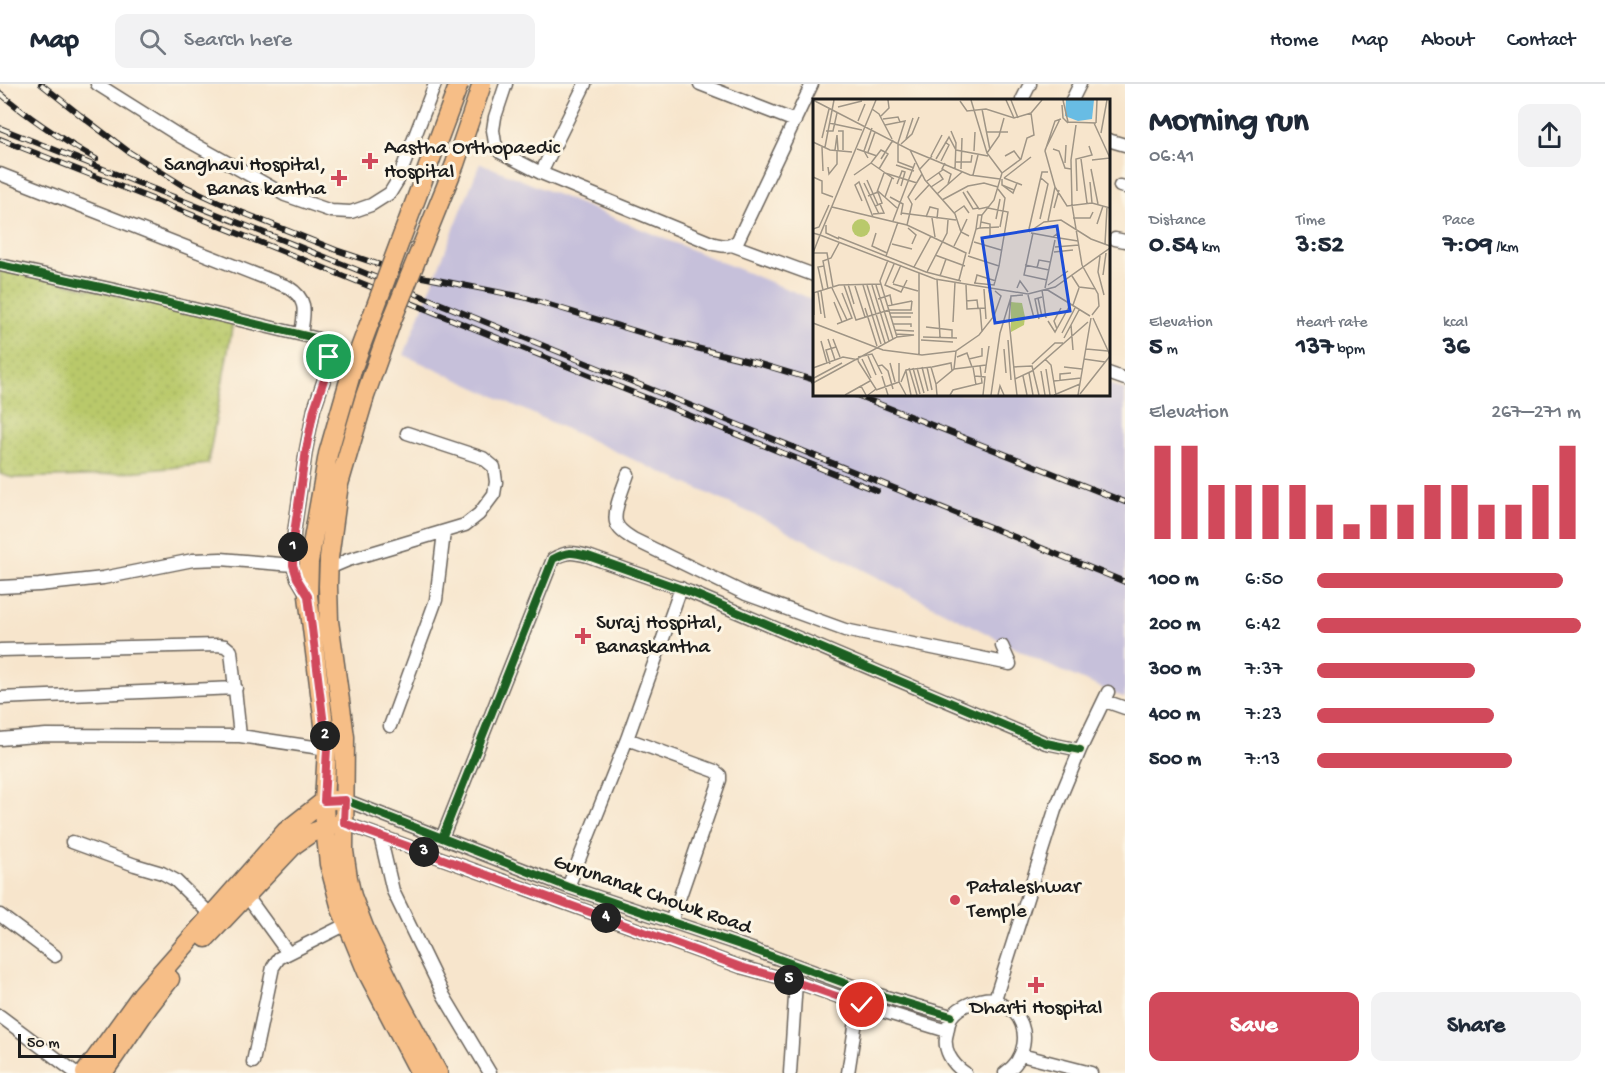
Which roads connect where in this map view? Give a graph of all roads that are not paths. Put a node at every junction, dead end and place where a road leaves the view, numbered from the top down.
1 (97, 84) edge
2 (435, 84) edge
3 (459, 84) edge
4 (482, 84) edge
5 (506, 84) edge
6 (585, 84) edge
7 (700, 84) edge
8 (812, 84) edge
9 (1030, 84) edge
10 (1080, 84) edge
11 (1026, 99) edge
12 (1072, 99) edge
13 (795, 121) junction
14 (541, 173) junction
15 (0, 174) edge
16 (732, 246) junction
17 (0, 265) edge
18 (813, 275) edge
19 (301, 334) junction
20 (1110, 375) edge
21 (1125, 379) edge
22 (407, 433) dead end
23 (628, 474) dead end
24 (444, 532) junction
25 (329, 563) junction
26 (301, 564) junction
27 (0, 587) edge
28 (681, 588) junction
29 (1002, 646) dead end
30 (0, 650) edge
31 (236, 688) junction
32 (0, 698) edge
33 (1125, 708) edge
34 (390, 726) dead end
35 (240, 736) junction
36 (0, 739) edge
37 (627, 739) junction
38 (327, 749) junction
39 (1080, 750) junction
40 (345, 800) junction
41 (324, 801) junction
42 (344, 823) junction
43 (325, 827) junction
44 (380, 836) junction
45 (442, 838) junction
46 (72, 842) dead end
47 (568, 887) junction
48 (246, 896) junction
49 (210, 915) junction
50 (1, 919) edge
51 (671, 922) junction
52 (346, 924) junction
53 (288, 954) junction
54 (55, 956) dead end
55 (796, 982) junction
56 (994, 999) junction
57 (862, 1005) junction
58 (0, 1017) edge
59 (951, 1017) junction
60 (947, 1031) junction
61 (1021, 1055) junction
62 (253, 1062) dead end
63 (76, 1073) edge
64 (85, 1073) edge
65 (103, 1073) edge
66 (420, 1073) edge
67 (438, 1073) edge
68 (490, 1073) edge
69 (790, 1073) edge
70 (848, 1073) edge
71 (965, 1073) edge
72 (1005, 1073) edge
73 (1091, 1073) edge

1 - 2 street
3 - 26 main road, bridge
4 - 25 main road, bridge
5 - 14 street
6 - 14 street
7 - 13 street
8 - 13 street
9 - 11 street
10 - 12 street
13 - 16 street
14 - 16 street
15 - 19 street
16 - 18 street
17 - 19 street
19 - 26 street
20 - 21 street
22 - 24 street
23 - 29 street
24 - 25 street
24 - 34 street
25 - 40 main road
26 - 27 street
26 - 38 main road
28 - 37 street
28 - 39 street
28 - 45 street
30 - 31 street
31 - 32 street
31 - 35 street
33 - 39 street
35 - 36 street
35 - 38 street
37 - 47 street
37 - 51 street
38 - 41 main road
39 - 56 street
40 - 41 main road
40 - 42 main road
40 - 45 street, Gurunanak Chowk Road
41 - 43 main road
41 - 49 main road
42 - 43 main road
42 - 44 street
42 - 67 main road
43 - 48 main road
43 - 52 main road
44 - 55 street
44 - 68 street
45 - 47 street, Gurunanak Chowk Road
46 - 49 street
47 - 51 street, Gurunanak Chowk Road
48 - 53 street
48 - 65 main road
49 - 64 main road
50 - 54 street
51 - 59 street, Gurunanak Chowk Road
52 - 53 street
52 - 66 main road
53 - 62 street
55 - 57 street
55 - 69 street
56 - 59 street
56 - 61 street
57 - 60 street
57 - 70 street
58 - 63 street
59 - 60 street
60 - 71 street
61 - 72 street
61 - 73 street

